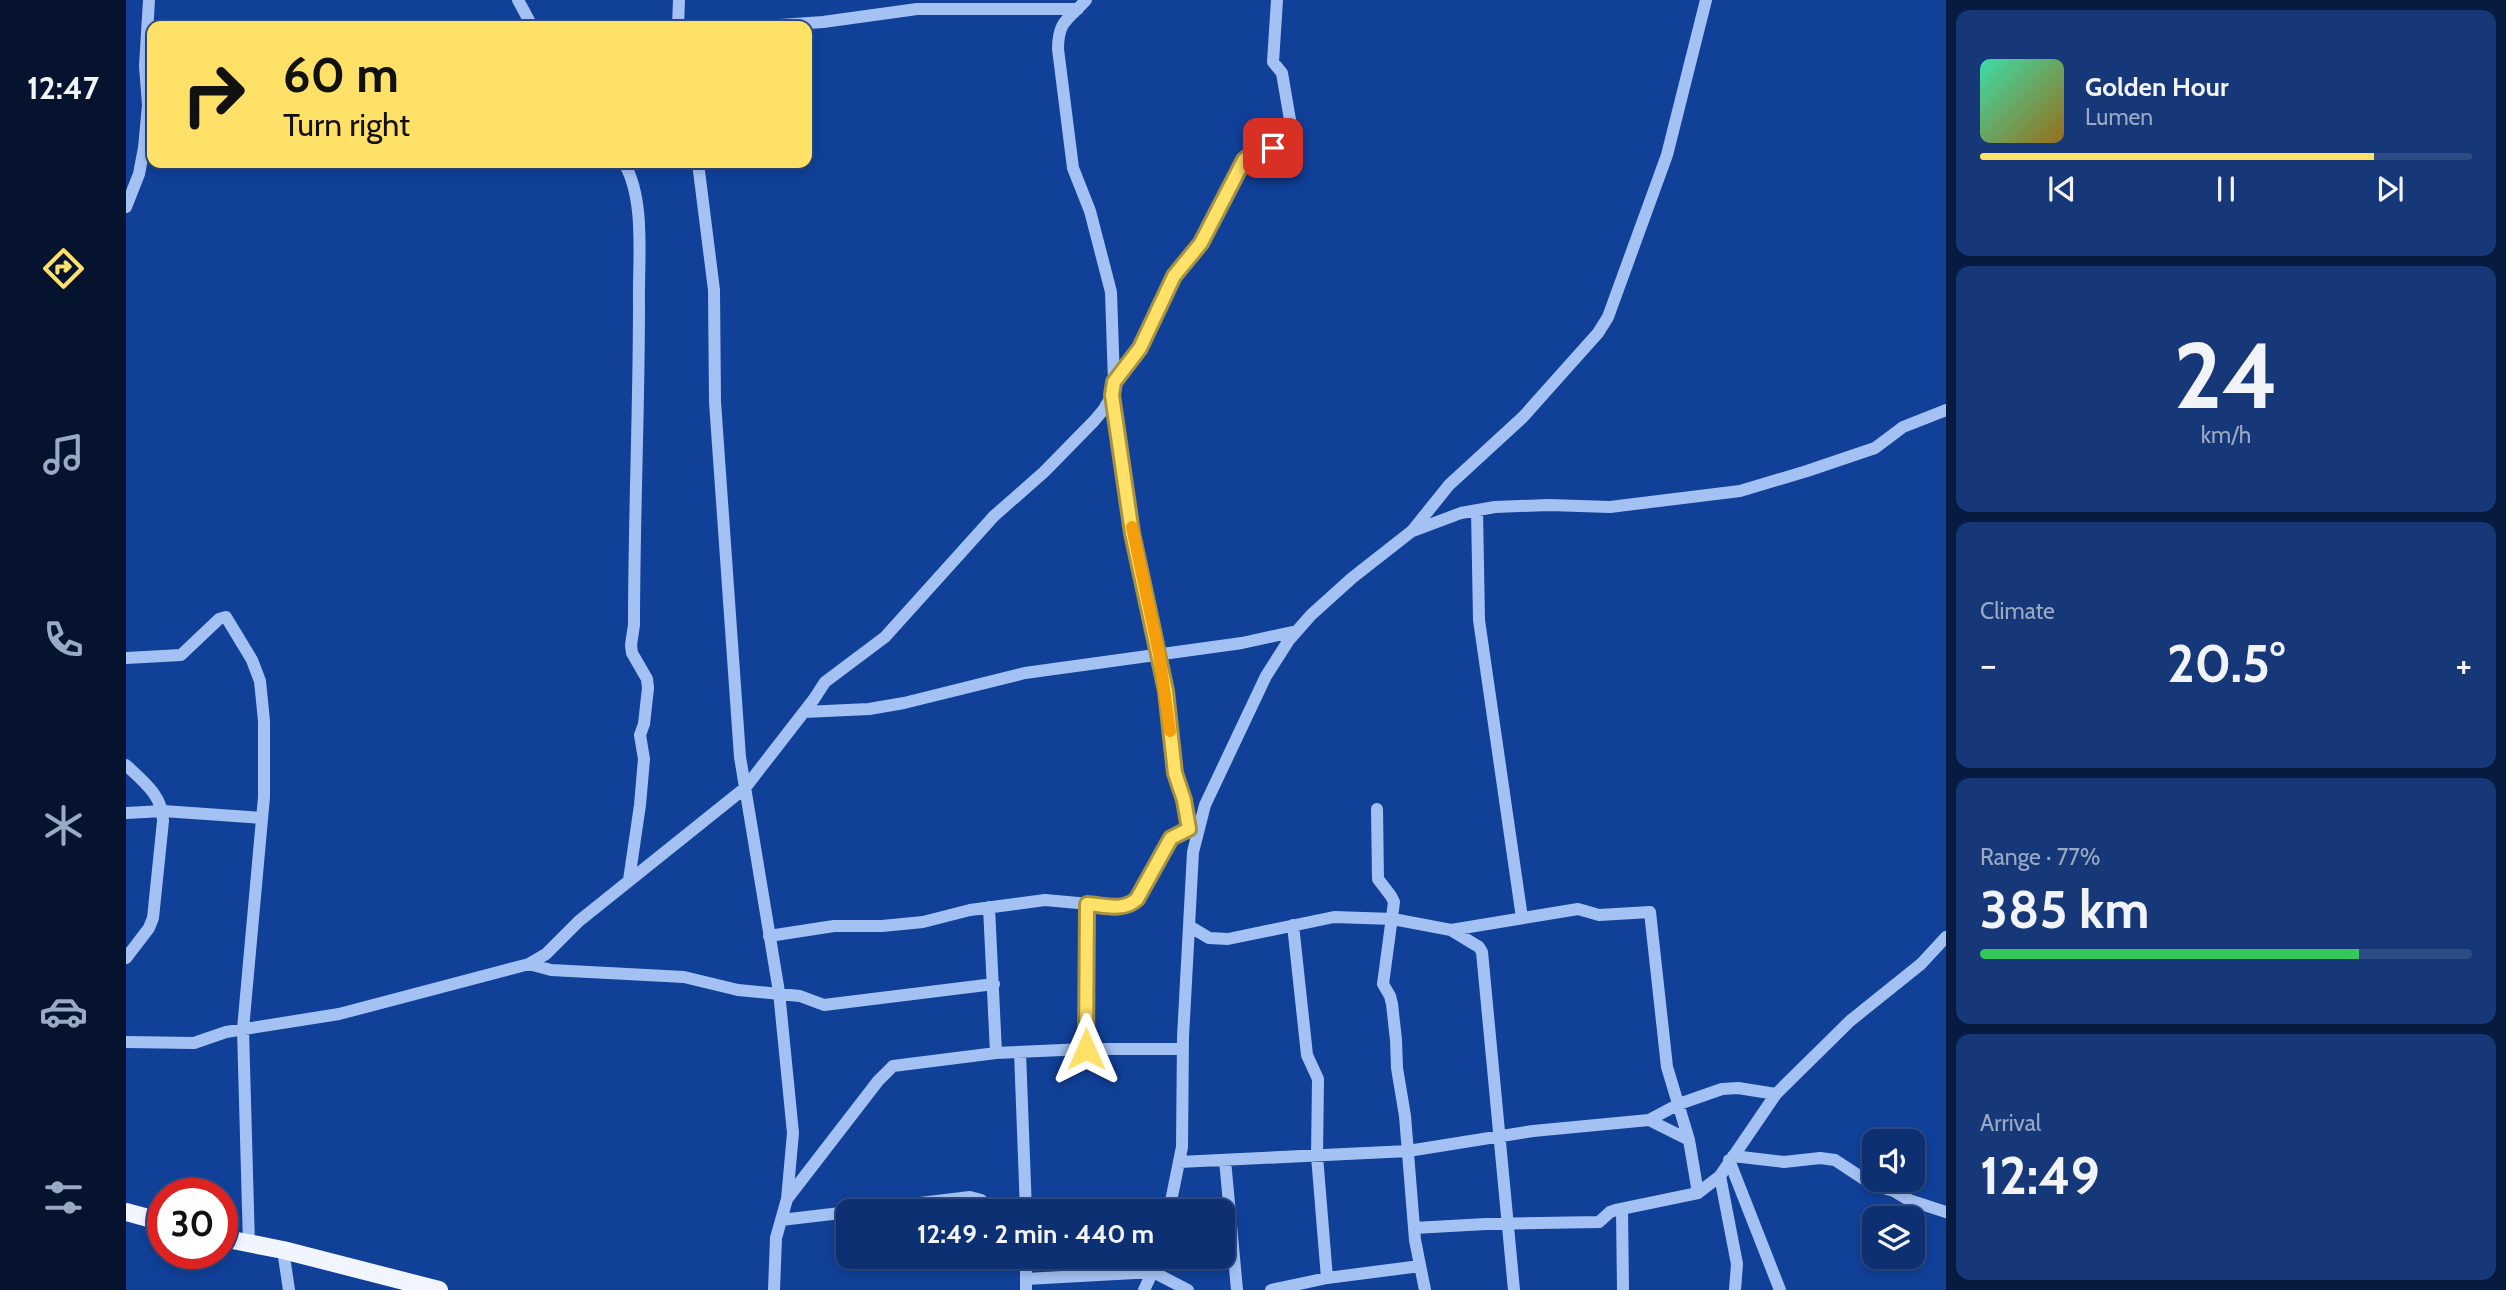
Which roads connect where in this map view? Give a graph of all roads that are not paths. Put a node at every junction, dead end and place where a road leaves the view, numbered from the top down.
1 (149, 0) edge
2 (518, 0) edge
3 (679, 0) edge
4 (929, 0) edge
5 (1278, 0) edge
6 (1706, 0) edge
7 (1082, 4) edge
8 (917, 9) junction
9 (148, 21) edge
10 (529, 21) edge
11 (678, 21) edge
12 (812, 23) edge
13 (147, 33) edge
14 (147, 92) edge
15 (147, 116) edge
16 (626, 168) edge
17 (699, 168) edge
18 (126, 207) edge
19 (1113, 388) junction
20 (1946, 410) edge
21 (1477, 510) junction
22 (1412, 531) junction
23 (1297, 631) junction
24 (1159, 654) junction
25 (126, 658) edge
26 (804, 712) junction
27 (126, 765) edge
28 (744, 788) junction
29 (1377, 809) dead end
30 (163, 811) junction
31 (126, 813) edge
32 (262, 818) junction
33 (1194, 827) junction
34 (629, 880) junction
35 (1087, 904) junction
36 (989, 907) junction
37 (1522, 918) junction
38 (1393, 919) junction
39 (1293, 925) junction
40 (1189, 926) junction
41 (1451, 930) junction
42 (769, 936) junction
43 (1946, 937) edge
44 (126, 958) edge
45 (528, 964) junction
46 (994, 984) junction
47 (779, 992) junction
48 (243, 1029) junction
49 (126, 1042) edge
50 (1086, 1049) junction
51 (1182, 1049) junction
52 (1020, 1052) junction
53 (996, 1053) junction
54 (1776, 1094) junction
55 (1679, 1104) junction
56 (1649, 1120) junction
57 (1500, 1136) junction
58 (1689, 1140) junction
59 (1408, 1151) junction
60 (1317, 1156) junction
61 (1731, 1158) junction
62 (1225, 1160) junction
63 (1179, 1162) junction
64 (1720, 1176) junction
65 (1698, 1193) junction
66 (787, 1199) junction
67 (953, 1199) edge
68 (977, 1199) edge
69 (1026, 1199) edge
70 (1171, 1199) edge
71 (1622, 1209) junction
72 (126, 1212) edge
73 (1946, 1212) edge
74 (836, 1213) edge
75 (147, 1218) edge
76 (781, 1220) junction
77 (1508, 1224) junction
78 (1414, 1228) junction
79 (238, 1242) edge
80 (249, 1245) junction
81 (283, 1250) junction
82 (1419, 1266) junction
83 (1154, 1269) edge
84 (1153, 1272) junction
85 (1327, 1278) junction
86 (1026, 1284) edge
87 (289, 1290) edge
88 (439, 1290) edge
89 (774, 1290) edge
90 (1143, 1290) edge
91 (1188, 1290) edge
92 (1237, 1290) edge
93 (1271, 1290) edge
94 (1425, 1290) edge
95 (1514, 1290) edge
96 (1623, 1290) edge
97 (1735, 1290) edge
98 (1780, 1290) edge

1 - 9 street
2 - 10 street
3 - 11 street
4 - 8 street
5 - 19 street
6 - 22 street
7 - 8 street
7 - 19 street
8 - 12 street
13 - 14 street
15 - 18 street
16 - 34 street
17 - 28 street
19 - 24 street
19 - 26 street
20 - 21 street
21 - 22 street
21 - 37 street
22 - 23 street
23 - 24 street
23 - 33 street
24 - 26 street
24 - 33 street
25 - 32 street
26 - 28 street
27 - 30 street
28 - 34 street
28 - 42 street
29 - 38 street
30 - 31 street
30 - 32 street
30 - 44 street
32 - 48 street
33 - 35 street
33 - 40 street
34 - 45 street
35 - 36 street
35 - 50 street
36 - 42 street
36 - 46 street
37 - 41 street
37 - 55 street
38 - 39 street
38 - 41 street
38 - 59 street
39 - 40 street
39 - 60 street
40 - 51 street
41 - 57 street
42 - 47 street
43 - 54 street
45 - 47 street
45 - 48 street
46 - 47 street
46 - 53 street
47 - 66 street
48 - 49 street
48 - 80 street
50 - 51 street
50 - 52 street
51 - 63 street
52 - 53 street
52 - 69 street
53 - 66 street
54 - 55 street
54 - 61 street
55 - 56 street
55 - 58 street
56 - 57 street
56 - 58 street
57 - 59 street
57 - 77 street
58 - 65 street
59 - 60 street
59 - 78 street
60 - 62 street
60 - 85 street
61 - 64 street
61 - 73 street
61 - 98 street
62 - 63 street
62 - 92 street
63 - 70 street
64 - 65 street
64 - 97 street
65 - 71 street
66 - 76 street
67 - 68 street
71 - 77 street
71 - 96 street
72 - 75 main road
74 - 76 street
76 - 89 street
77 - 78 street
77 - 95 street
78 - 82 street
79 - 80 main road
80 - 81 main road
81 - 87 street
81 - 88 main road
82 - 85 street
82 - 94 street
83 - 84 street
84 - 86 street
84 - 90 street
84 - 91 street
85 - 93 street

